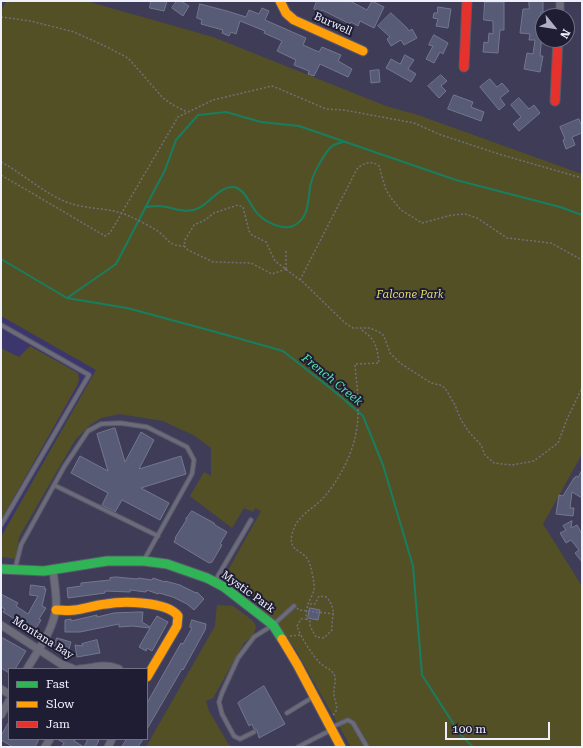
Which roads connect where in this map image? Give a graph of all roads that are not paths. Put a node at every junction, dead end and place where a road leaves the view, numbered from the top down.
1 (280, 1) edge
2 (467, 1) edge
3 (558, 48) edge
4 (363, 51) dead end
5 (464, 67) dead end
6 (555, 101) dead end
7 (1, 325) edge
8 (54, 485) junction
9 (251, 520) dead end
10 (1, 526) edge
11 (158, 536) junction
12 (144, 561) junction
13 (1, 568) edge
14 (54, 569) junction
15 (15, 570) junction
16 (214, 582) junction
17 (294, 606) road end
18 (56, 610) junction
19 (1, 625) edge
20 (273, 625) junction
21 (39, 650) junction
22 (28, 668) edge
23 (71, 668) edge
24 (88, 668) edge
25 (116, 668) edge
26 (148, 675) edge
27 (314, 696) junction
28 (8, 703) edge
29 (287, 713) dead end
30 (1, 715) edge
31 (331, 729) junction
32 (254, 732) dead end
33 (298, 747) edge
34 (341, 747) edge
35 (367, 747) edge

1 - 4 street, Burwell
2 - 5 street
3 - 6 street
7 - 10 lane
8 - 11 lane
8 - 11 lane
8 - 15 lane
9 - 16 lane
11 - 12 lane
12 - 14 street, Mystic Park
12 - 16 street, Mystic Park
13 - 15 street, Mystic Park
14 - 15 street, Mystic Park
14 - 18 street
16 - 20 street, Mystic Park
17 - 20 lane
18 - 21 street
18 - 26 street
19 - 21 street, Montana Bay
20 - 27 street, Mystic Park
20 - 32 lane
21 - 22 street
21 - 23 street, Montana Bay
24 - 25 street, Montana Bay
27 - 29 lane
27 - 31 street, Mystic Park
28 - 30 street
31 - 33 lane
31 - 34 street, Mystic Park
31 - 35 lane

